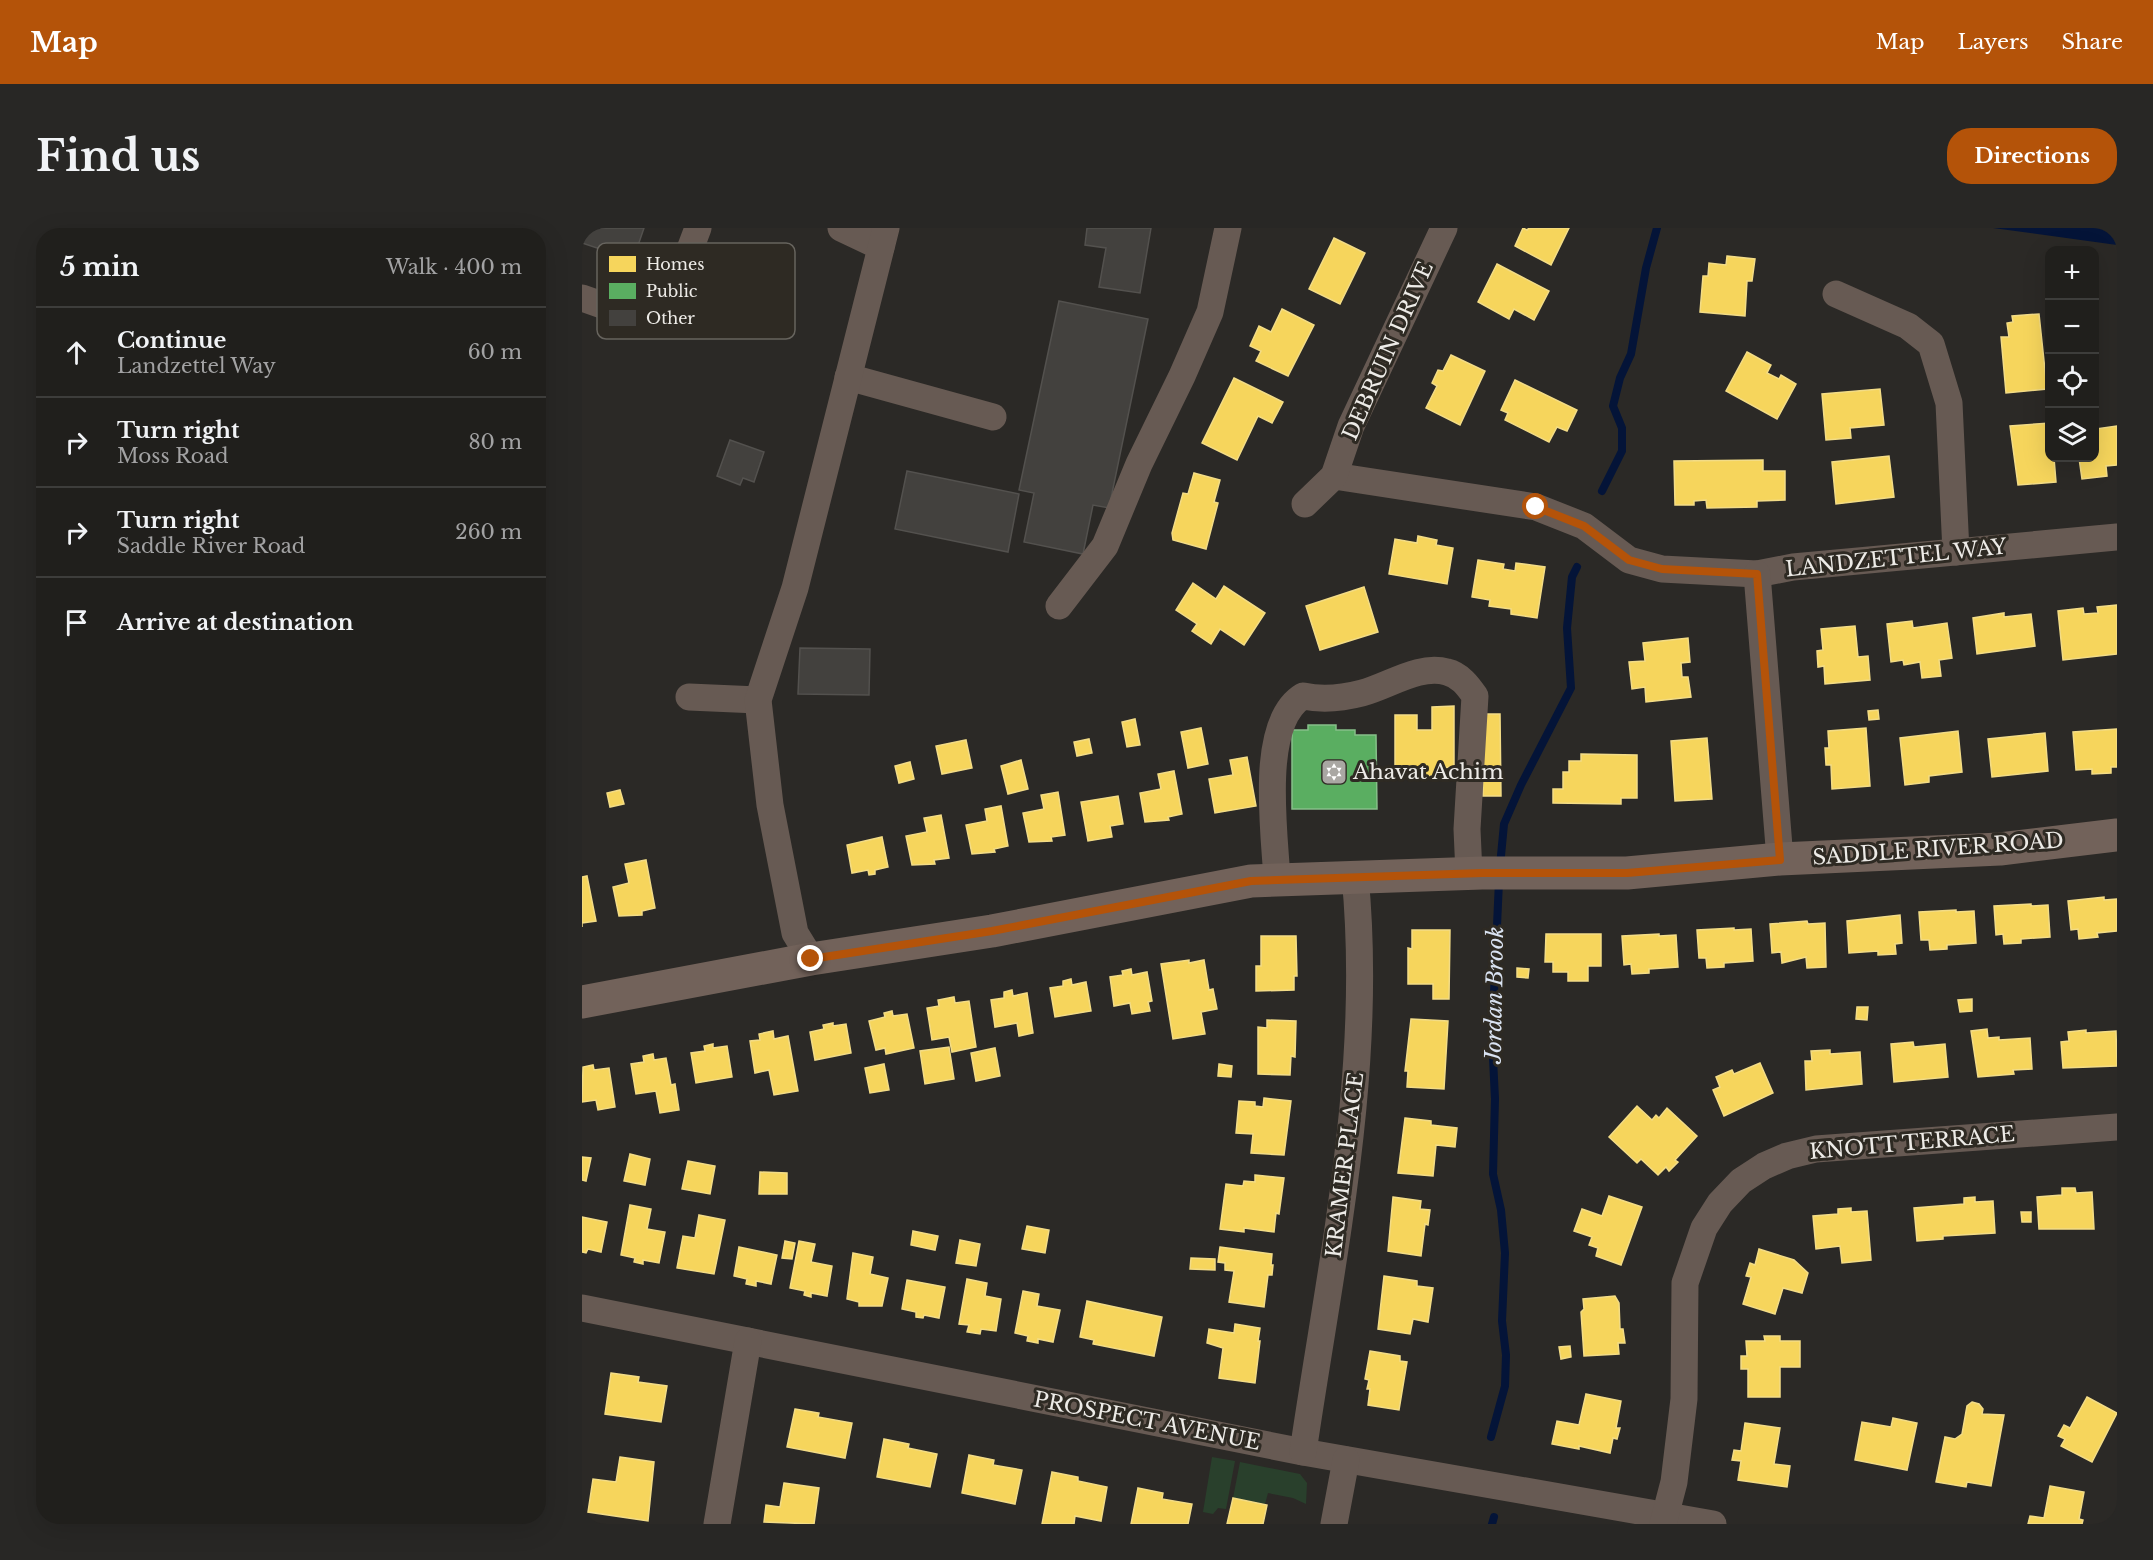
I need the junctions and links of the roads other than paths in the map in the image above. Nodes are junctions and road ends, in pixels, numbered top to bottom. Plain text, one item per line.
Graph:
1 (698, 228) edge
2 (841, 228) edge
3 (1228, 228) edge
4 (1444, 228) edge
5 (884, 238) edge
6 (692, 243) edge
7 (1836, 294) dead end
8 (582, 298) edge
9 (597, 303) edge
10 (848, 378) junction
11 (993, 417) dead end
12 (1334, 476) junction
13 (1305, 504) dead end
14 (2117, 537) edge
15 (1956, 552) junction
16 (1757, 574) junction
17 (1059, 606) dead end
18 (689, 697) dead end
19 (758, 700) junction
20 (2117, 835) edge
21 (1780, 860) junction
22 (1475, 873) junction
23 (1355, 876) junction
24 (1277, 880) junction
25 (811, 959) junction
26 (582, 1002) edge
27 (2117, 1127) edge
28 (582, 1308) edge
29 (748, 1341) junction
30 (1303, 1452) junction
31 (1346, 1460) junction
32 (1664, 1519) edge
33 (717, 1524) edge
34 (1334, 1524) edge
35 (1713, 1524) edge

1 - 6 street
2 - 5 street
3 - 17 street
4 - 12 street, DEBRUIN DRIVE
5 - 10 street
7 - 15 street
8 - 9 street
10 - 11 street
10 - 19 street
12 - 13 street
12 - 16 street, LANDZETTEL WAY
14 - 15 street, LANDZETTEL WAY
15 - 16 street, LANDZETTEL WAY
16 - 21 street
18 - 19 street
19 - 25 street
20 - 21 main road, SADDLE RIVER ROAD
21 - 22 main road, SADDLE RIVER ROAD
22 - 23 main road, SADDLE RIVER ROAD
22 - 24 street
23 - 24 main road, SADDLE RIVER ROAD
23 - 30 street, KRAMER PLACE
24 - 25 main road, SADDLE RIVER ROAD
25 - 26 main road, SADDLE RIVER ROAD
27 - 32 street, KNOTT TERRACE
28 - 29 street, PROSPECT AVENUE
29 - 30 street, PROSPECT AVENUE
29 - 33 street
30 - 31 street, PROSPECT AVENUE
31 - 32 street, PROSPECT AVENUE
31 - 34 street
32 - 35 street, PROSPECT AVENUE

